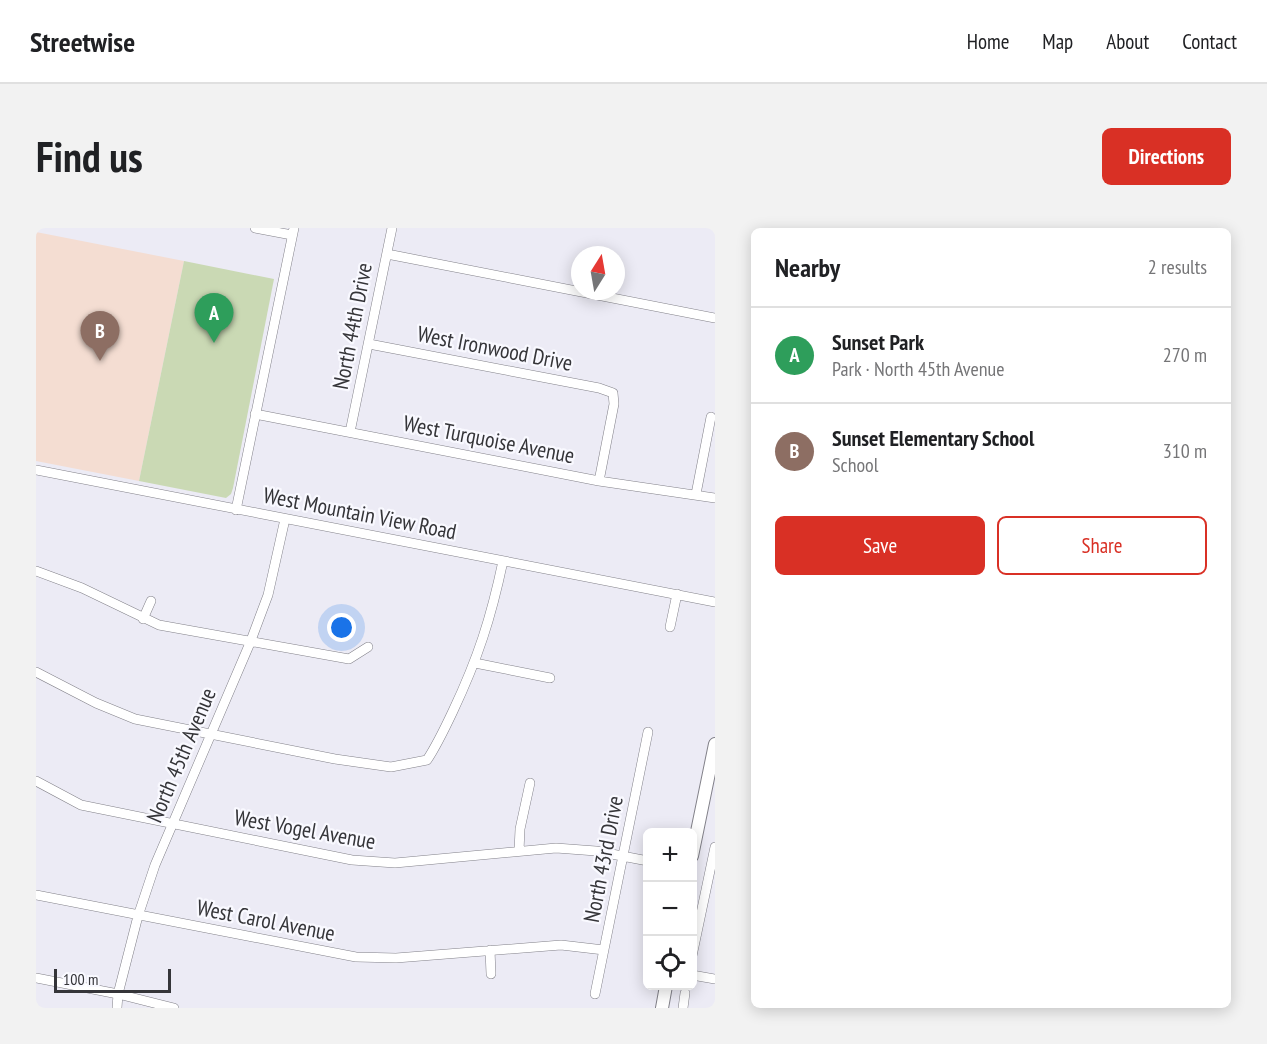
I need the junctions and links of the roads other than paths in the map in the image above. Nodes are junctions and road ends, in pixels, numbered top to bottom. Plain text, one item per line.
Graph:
1 (255, 228) edge
2 (392, 228) edge
3 (293, 232) edge
4 (387, 254) junction
5 (715, 318) edge
6 (369, 344) junction
7 (255, 414) junction
8 (711, 417) dead end
9 (350, 432) junction
10 (36, 470) edge
11 (599, 481) junction
12 (696, 494) junction
13 (715, 498) edge
14 (236, 510) junction
15 (285, 519) junction
16 (503, 561) junction
17 (36, 571) edge
18 (676, 594) junction
19 (151, 601) dead end
20 (715, 602) edge
21 (143, 619) junction
22 (670, 627) dead end
23 (250, 643) junction
24 (369, 647) dead end
25 (475, 663) junction
26 (36, 672) edge
27 (550, 678) dead end
28 (648, 732) dead end
29 (212, 734) junction
30 (715, 744) edge
31 (36, 781) edge
32 (530, 783) dead end
33 (172, 825) junction
34 (697, 836) edge
35 (715, 847) edge
36 (519, 851) junction
37 (623, 856) junction
38 (643, 860) edge
39 (712, 874) edge
40 (36, 895) edge
41 (138, 916) junction
42 (697, 939) edge
43 (490, 950) junction
44 (604, 950) junction
45 (491, 974) dead end
46 (697, 976) edge
47 (36, 978) edge
48 (715, 979) edge
49 (665, 990) edge
50 (686, 993) dead end
51 (118, 994) junction
52 (595, 994) dead end
53 (117, 1008) edge
54 (174, 1008) edge
55 (662, 1008) edge
56 (682, 1008) edge

1 - 3 street
2 - 4 street, North 44th Drive
3 - 7 street
4 - 5 street
4 - 6 street, North 44th Drive
6 - 9 street, North 44th Drive
6 - 11 street, West Ironwood Drive
7 - 9 street, West Turquoise Avenue
7 - 14 street
8 - 12 street
9 - 11 street, West Turquoise Avenue
10 - 14 street, West Mountain View Road
11 - 12 street, West Turquoise Avenue
12 - 13 street, West Turquoise Avenue
14 - 15 street, West Mountain View Road
15 - 16 street, West Mountain View Road
15 - 23 street, North 45th Avenue
16 - 18 street, West Mountain View Road
16 - 25 street
17 - 21 street
18 - 20 street, West Mountain View Road
18 - 22 street
19 - 21 street
21 - 23 street
23 - 24 street
23 - 29 street, North 45th Avenue
25 - 27 street
25 - 29 street
26 - 29 street
28 - 37 street, North 43rd Drive
29 - 33 street, North 45th Avenue
30 - 34 main road
31 - 33 street, West Vogel Avenue
32 - 36 street
33 - 36 street, West Vogel Avenue
33 - 41 street, North 45th Avenue
35 - 39 street
36 - 37 street, West Vogel Avenue
37 - 38 street, West Vogel Avenue
37 - 44 street, North 43rd Drive
39 - 42 street
40 - 41 street, West Carol Avenue
41 - 43 street, West Carol Avenue
41 - 51 street, North 45th Avenue
43 - 44 street, West Carol Avenue
43 - 45 street
44 - 52 street, North 43rd Drive
46 - 48 street
47 - 51 street
49 - 55 main road
50 - 56 street
51 - 53 street, North 45th Avenue
51 - 54 street

